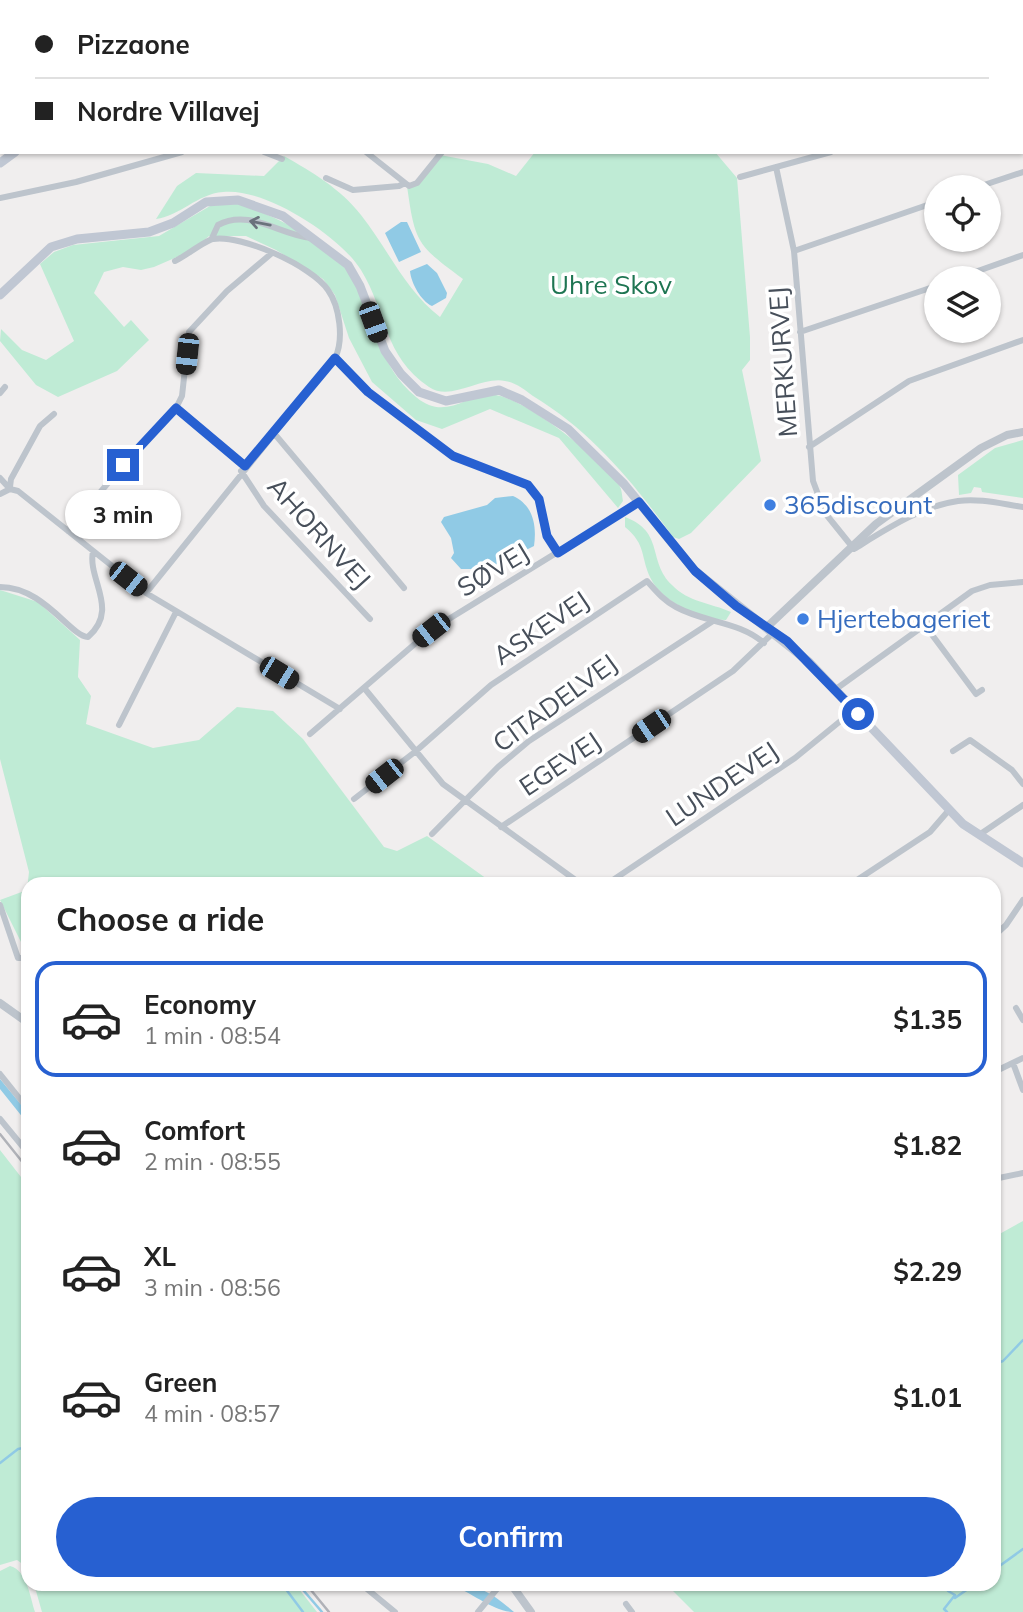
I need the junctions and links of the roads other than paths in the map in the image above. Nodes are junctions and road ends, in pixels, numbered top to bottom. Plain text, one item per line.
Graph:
1 (175, 154) edge
2 (269, 154) edge
3 (369, 154) edge
4 (440, 154) edge
5 (824, 154) edge
6 (282, 159) dead end
7 (776, 167) junction
8 (1023, 172) edge
9 (740, 177) dead end
10 (326, 178) dead end
11 (1001, 179) edge
12 (405, 183) junction
13 (0, 198) edge
14 (924, 206) edge
15 (316, 238) junction
16 (212, 239) junction
17 (794, 251) junction
18 (272, 253) junction
19 (1023, 255) edge
20 (175, 261) dead end
21 (992, 266) edge
22 (924, 290) edge
23 (0, 295) edge
24 (800, 332) junction
25 (1023, 340) edge
26 (335, 358) junction
27 (176, 408) junction
28 (54, 414) dead end
29 (273, 432) junction
30 (1023, 432) edge
31 (809, 447) junction
32 (243, 468) junction
33 (0, 478) edge
34 (10, 489) junction
35 (0, 494) edge
36 (639, 502) junction
37 (1023, 506) edge
38 (68, 531) junction
39 (851, 545) junction
40 (93, 551) junction
41 (558, 553) junction
42 (1023, 582) edge
43 (0, 587) edge
44 (404, 588) dead end
45 (146, 593) junction
46 (176, 612) junction
47 (370, 619) dead end
48 (713, 621) junction
49 (924, 624) junction
50 (771, 629) junction
51 (764, 643) junction
52 (836, 689) junction
53 (365, 690) junction
54 (982, 690) dead end
55 (340, 709) junction
56 (855, 710) junction
57 (119, 725) dead end
58 (310, 734) dead end
59 (416, 751) junction
60 (953, 751) dead end
61 (1023, 784) edge
62 (355, 799) dead end
63 (466, 801) junction
64 (1023, 805) edge
65 (949, 810) junction
66 (501, 827) junction
67 (432, 834) dead end
68 (979, 835) junction
69 (1023, 863) edge
70 (571, 877) edge
71 (617, 877) edge
72 (862, 877) edge
73 (1023, 900) edge
74 (0, 905) edge
75 (1001, 930) edge
76 (21, 958) edge
77 (0, 1003) edge
78 (1016, 1008) dead end
79 (21, 1018) edge
80 (1023, 1020) edge
81 (1023, 1058) edge
82 (1013, 1063) junction
83 (1001, 1067) edge
84 (0, 1074) edge
85 (1023, 1090) edge
86 (21, 1100) edge
87 (0, 1119) edge
88 (21, 1144) edge
89 (1023, 1173) edge
90 (1001, 1178) edge
91 (370, 1591) edge
92 (493, 1591) edge
93 (516, 1591) edge
94 (626, 1604) dead end
95 (396, 1612) edge
96 (478, 1612) edge
97 (531, 1612) edge
98 (632, 1612) edge

1 - 13 street
2 - 6 street
3 - 12 street
4 - 12 street
5 - 7 street
7 - 9 street
7 - 17 street, MERKURVEJ
8 - 11 street
10 - 12 street
14 - 17 street
15 -> 16 street
15 - 23 main road
15 - 36 main road
16 - 18 street
16 - 20 street
17 - 24 street, MERKURVEJ
18 - 26 street
18 - 27 street
19 - 21 street
22 - 24 street
24 - 31 street, MERKURVEJ
25 - 31 street
26 - 29 street
26 - 41 street
27 - 32 street, AHORNVEJ
27 - 38 street
28 - 34 street
29 - 32 street
29 - 44 street
30 - 39 street
31 - 39 street, MERKURVEJ
32 - 45 street
32 - 47 street, AHORNVEJ
33 - 34 street
34 - 35 street
34 - 38 street
36 - 41 street, SØVEJ
36 - 50 main road
37 - 39 street
38 - 40 street
39 - 50 street
40 - 43 street
40 - 45 street
41 - 53 street, SØVEJ
42 - 49 street
45 - 46 street
46 - 55 street
46 - 57 street
48 - 51 street, ASKEVEJ
48 - 59 street, ASKEVEJ
48 - 63 street, CITADELVEJ
49 - 52 street
49 - 54 street
50 - 51 street, EGEVEJ
50 - 52 main road
51 - 66 street, EGEVEJ
52 - 56 main road
53 - 55 street, SØVEJ
53 - 59 street
55 - 58 street, SØVEJ
56 - 65 main road
56 - 71 street, LUNDEVEJ
59 - 62 street, ASKEVEJ
59 - 63 street
60 - 61 street
63 - 66 street
63 - 67 street, CITADELVEJ
64 - 68 street
65 - 68 main road
65 - 72 street
66 - 70 street
68 - 69 main road
73 - 75 street
74 - 76 street
77 - 79 street
78 - 80 street
81 - 82 street
82 - 83 street
82 - 85 street
84 - 86 street
87 - 88 street
89 - 90 street
91 - 95 street
92 - 96 street
93 - 97 street
94 - 98 street

